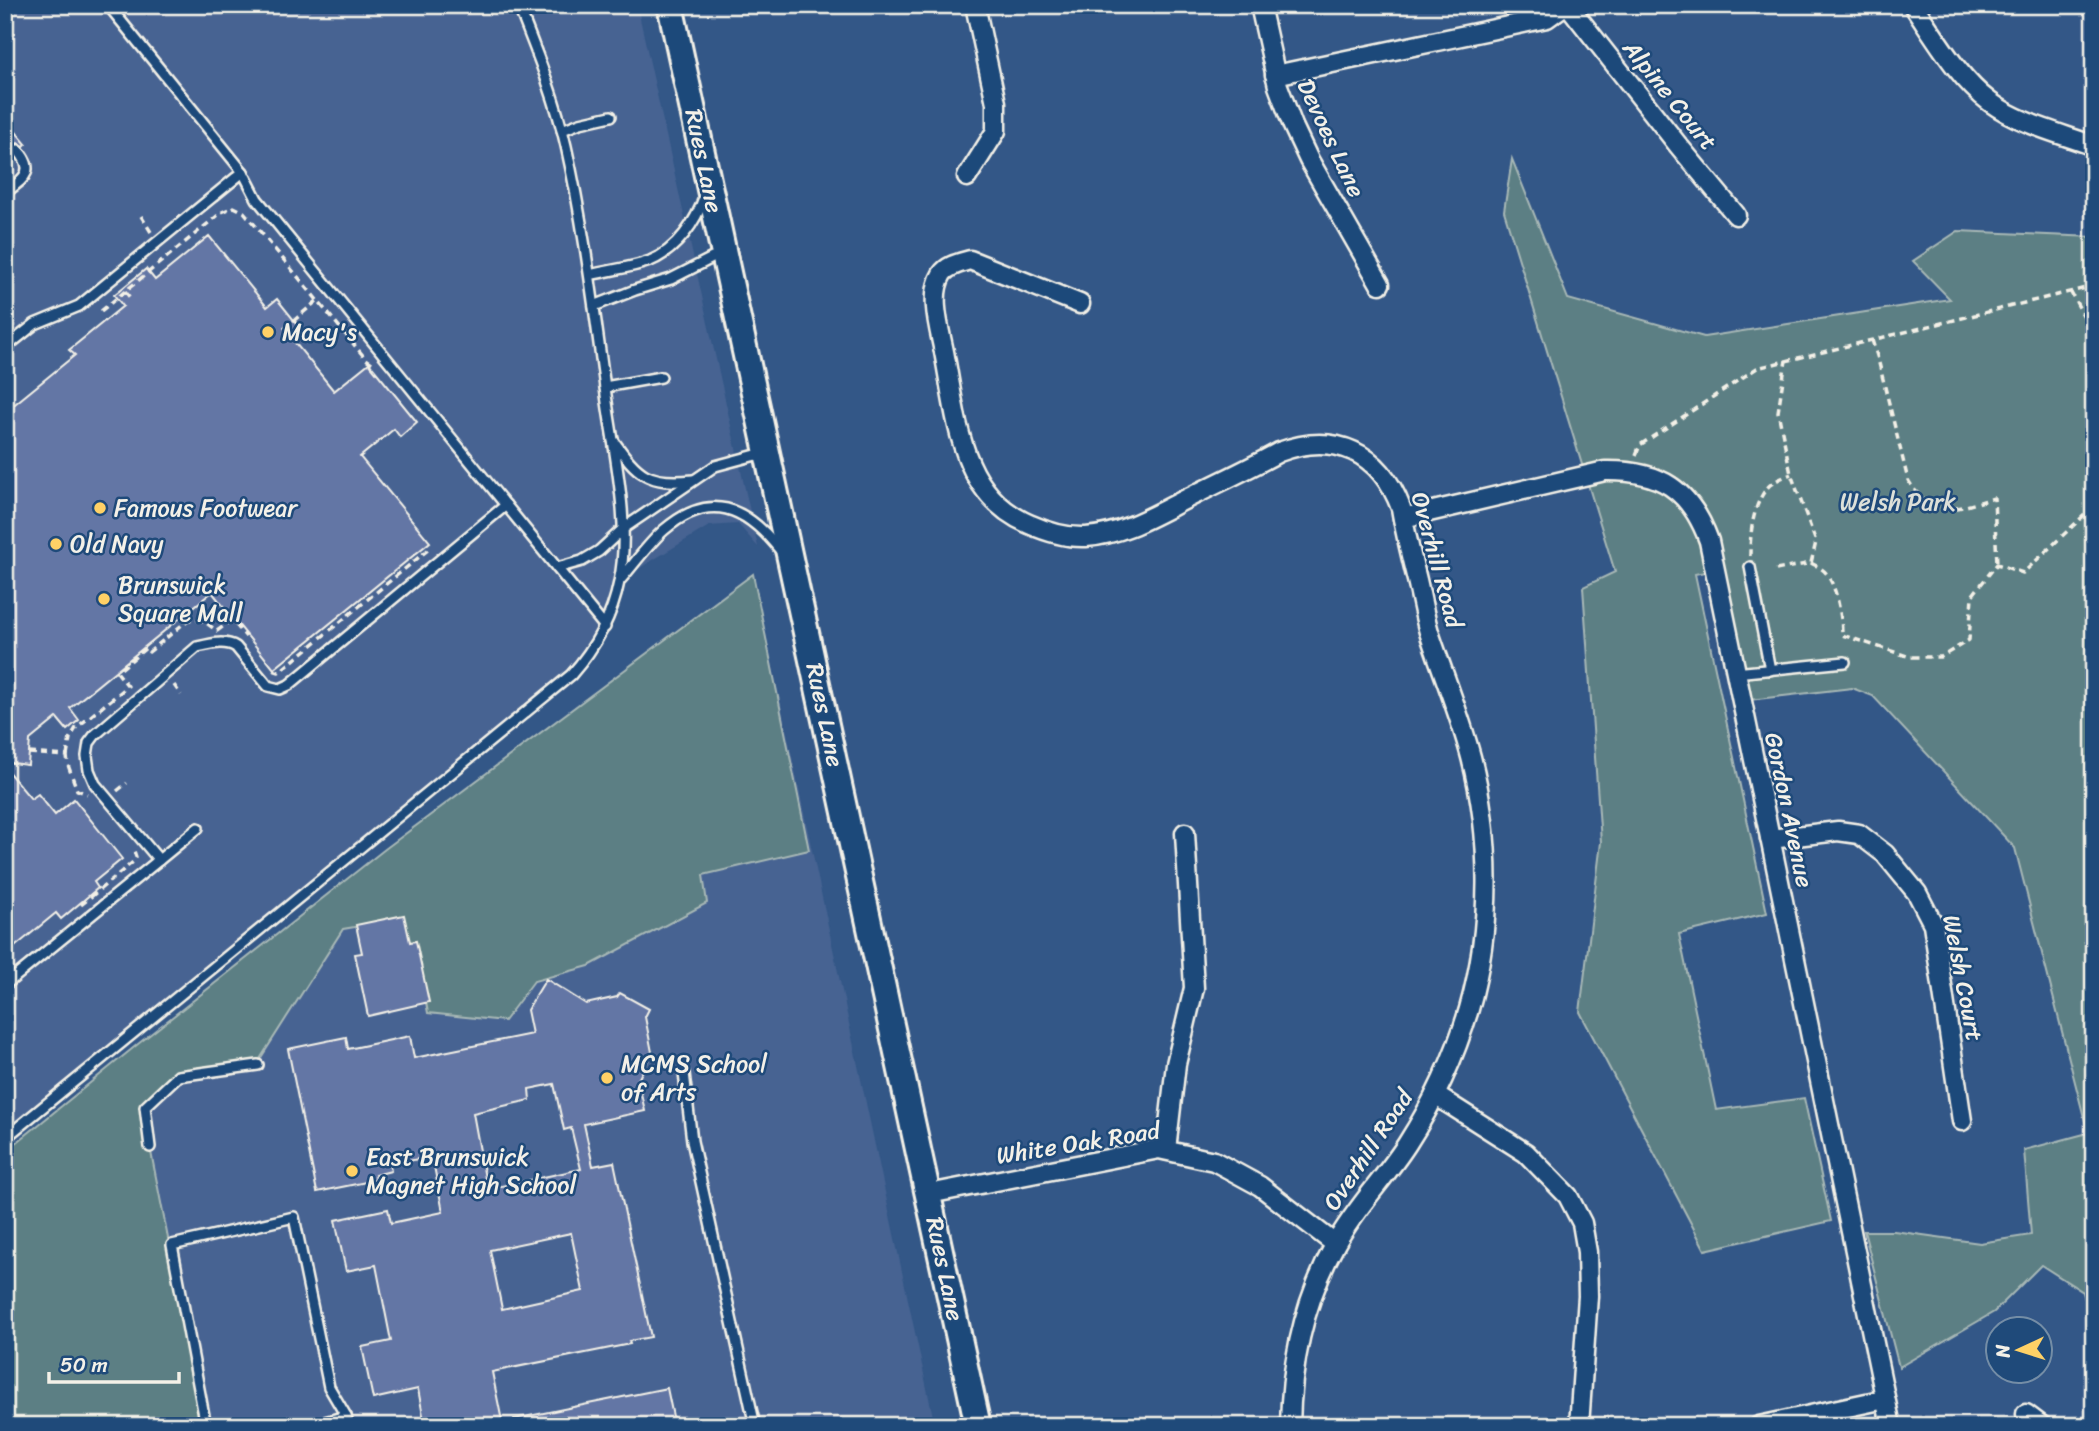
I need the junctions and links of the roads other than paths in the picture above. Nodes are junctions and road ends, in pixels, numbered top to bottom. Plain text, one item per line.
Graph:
1 (108, 5) edge
2 (518, 5) edge
3 (525, 5) edge
4 (975, 5) edge
5 (1260, 5) edge
6 (1567, 5) edge
7 (1913, 5) edge
8 (669, 7) edge
9 (522, 16) junction
10 (1275, 75) junction
11 (611, 116) dead end
12 (5, 127) edge
13 (562, 130) junction
14 (8, 138) dead end
15 (2094, 146) edge
16 (18, 150) dead end
17 (243, 172) junction
18 (967, 177) dead end
19 (709, 184) junction
20 (5, 193) edge
21 (1736, 215) dead end
22 (724, 252) junction
23 (590, 275) junction
24 (1380, 284) dead end
25 (1080, 304) dead end
26 (594, 306) junction
27 (5, 348) edge
28 (661, 377) dead end
29 (605, 387) junction
30 (612, 439) junction
31 (767, 452) junction
32 (695, 480) junction
33 (506, 505) junction
34 (1402, 518) junction
35 (624, 528) junction
36 (792, 566) junction
37 (1750, 567) road end
38 (557, 568) junction
39 (620, 580) junction
40 (605, 627) junction
41 (1845, 662) dead end
42 (1770, 670) junction
43 (1735, 673) junction
44 (198, 828) dead end
45 (1185, 833) dead end
46 (1770, 839) junction
47 (159, 860) junction
48 (5, 985) edge
49 (258, 1065) dead end
50 (684, 1073) dead end
51 (1434, 1095) junction
52 (1962, 1121) dead end
53 (5, 1138) edge
54 (150, 1147) dead end
55 (1166, 1150) junction
56 (929, 1194) junction
57 (1335, 1244) junction
58 (1885, 1399) junction
59 (2026, 1414) dead end
60 (347, 1421) edge
61 (206, 1426) edge
62 (310, 1426) edge
63 (755, 1426) edge
64 (978, 1426) edge
65 (1290, 1426) edge
66 (1579, 1426) edge
67 (1759, 1426) edge
68 (1891, 1426) edge
69 (2042, 1426) edge

1 - 17 lane
2 - 9 lane
3 - 9 lane
4 - 18 street
5 - 10 street, Devoes Lane
6 - 10 street
6 - 21 street, Alpine Court
7 - 15 street
8 - 19 main road, Rues Lane
9 - 13 lane
10 - 24 street, Devoes Lane
11 - 13 lane
12 - 14 lane
13 - 23 lane
16 - 20 lane
17 - 27 lane
17 - 33 lane
19 - 22 main road, Rues Lane
19 - 23 lane
22 - 26 lane
22 - 31 main road, Rues Lane
23 - 26 lane
25 - 34 street, Overhill Road
26 - 29 lane
28 - 29 lane
29 - 30 lane
30 - 32 lane
30 - 35 lane
31 - 32 lane
31 - 36 main road, Rues Lane
32 - 35 lane
33 - 38 lane
33 - 47 lane
34 - 43 street, Gordon Avenue
34 - 51 street, Overhill Road
35 - 38 lane
35 - 39 lane
36 - 39 lane
36 - 56 main road, Rues Lane
37 - 42 lane
38 - 40 lane
39 - 40 lane
40 - 53 lane
41 - 42 lane
42 - 43 lane
43 - 46 street, Gordon Avenue
44 - 47 lane
45 - 55 street
46 - 52 street, Welsh Court
46 - 58 street, Gordon Avenue
47 - 48 lane
49 - 54 lane
50 - 63 lane
51 - 57 street, Overhill Road
51 - 66 street
55 - 56 street, White Oak Road
55 - 57 street, White Oak Road
56 - 64 main road, Rues Lane
57 - 65 street, Overhill Road
58 - 67 street
58 - 68 street, Gordon Avenue
59 - 69 street
60 - 61 lane
60 - 62 lane

